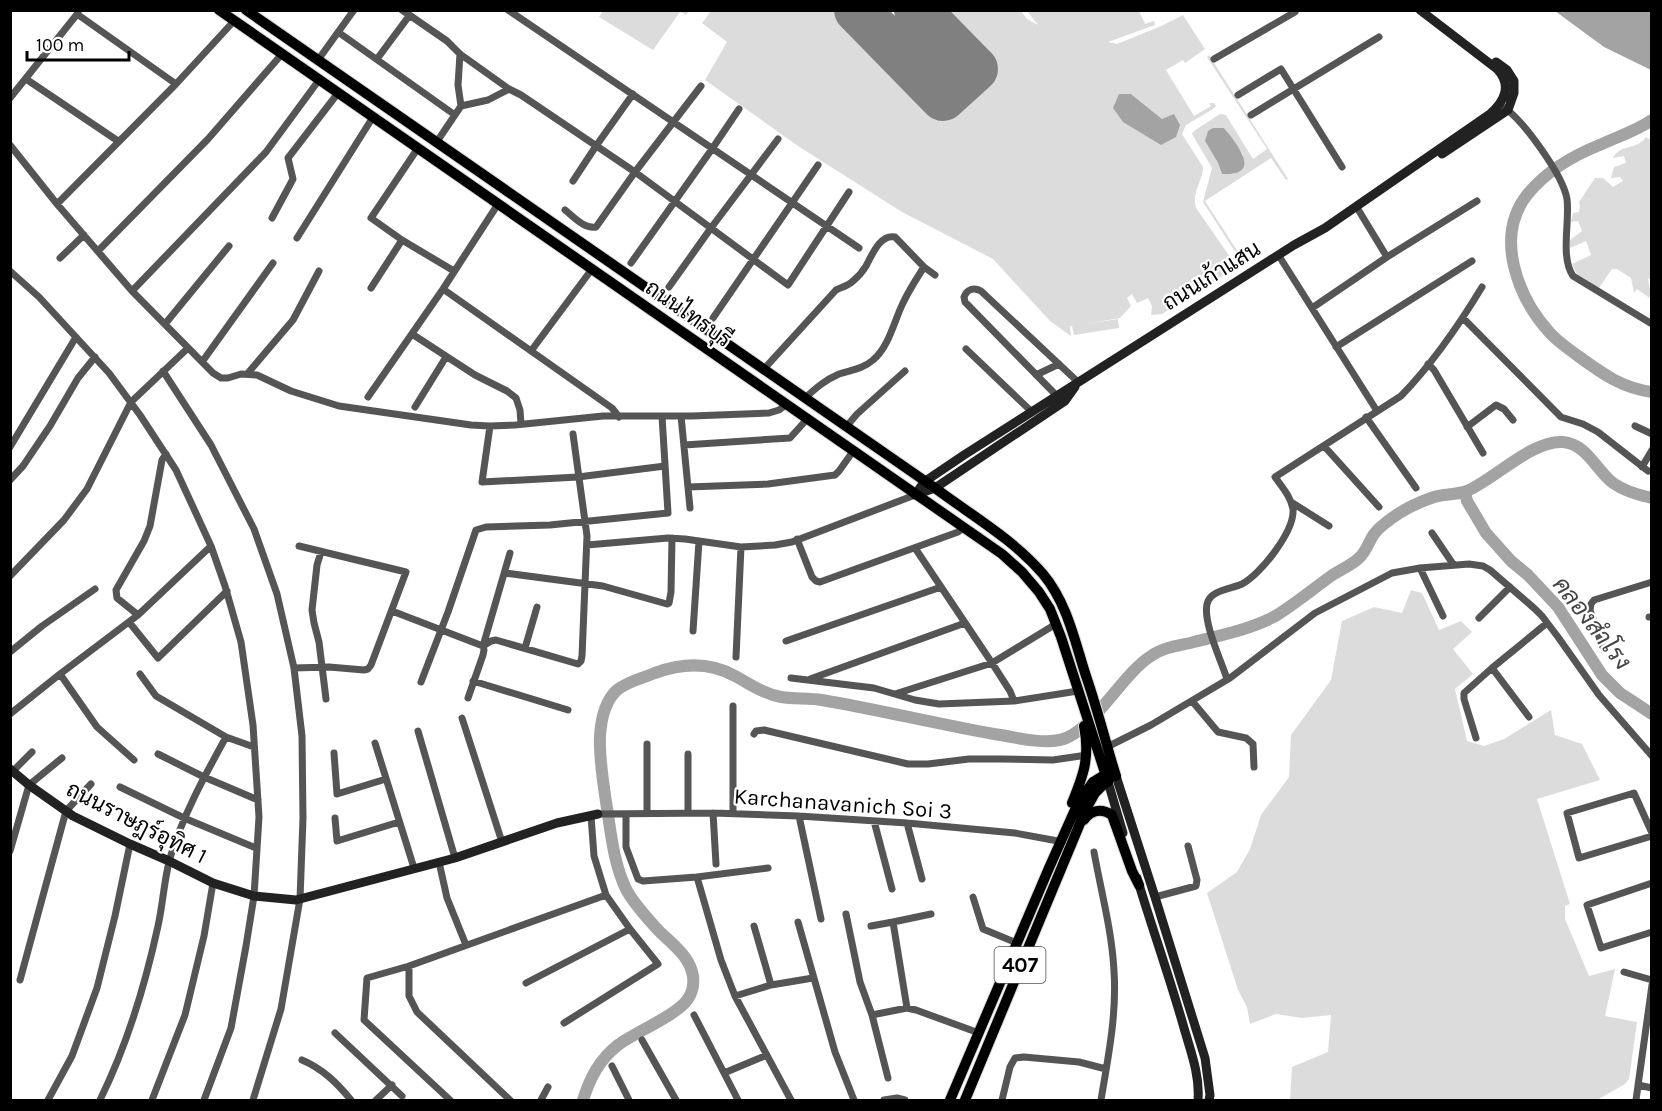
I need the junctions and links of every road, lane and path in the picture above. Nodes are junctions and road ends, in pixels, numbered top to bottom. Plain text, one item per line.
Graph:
1 (219, 10) edge
2 (246, 10) edge
3 (354, 10) edge
4 (402, 10) edge
5 (508, 10) edge
6 (1422, 10) edge
7 (79, 12) edge
8 (1295, 12) edge
9 (409, 16) junction
10 (234, 21) junction
11 (338, 32) junction
12 (1379, 37) dead end
13 (282, 54) junction
14 (460, 54) junction
15 (377, 59) junction
16 (1214, 59) dead end
17 (318, 60) junction
18 (26, 79) junction
19 (319, 80) junction
20 (176, 84) junction
21 (701, 86) dead end
22 (13, 88) edge
23 (509, 89) junction
24 (1295, 89) junction
25 (338, 93) junction
26 (633, 94) junction
27 (1238, 95) dead end
28 (10, 98) edge
29 (461, 106) junction
30 (1504, 108) junction
31 (739, 109) dead end
32 (455, 115) junction
33 (1251, 115) dead end
34 (373, 117) junction
35 (673, 122) junction
36 (778, 139) dead end
37 (118, 141) junction
38 (436, 143) junction
39 (10, 145) edge
40 (596, 146) junction
41 (417, 148) junction
42 (712, 150) junction
43 (428, 156) junction
44 (818, 165) dead end
45 (1342, 167) dead end
46 (635, 172) junction
47 (751, 176) junction
48 (573, 181) dead end
49 (849, 192) dead end
50 (674, 201) junction
51 (1477, 201) dead end
52 (791, 203) junction
53 (1360, 203) junction
54 (57, 204) junction
55 (498, 204) junction
56 (565, 210) dead end
57 (272, 218) dead end
58 (827, 227) junction
59 (711, 228) junction
60 (84, 235) junction
61 (297, 238) dead end
62 (402, 240) junction
63 (230, 246) dead end
64 (859, 248) dead end
65 (98, 251) junction
66 (1279, 255) junction
67 (1387, 257) junction
68 (60, 258) dead end
69 (753, 259) junction
70 (1472, 261) dead end
71 (273, 262) dead end
72 (631, 263) dead end
73 (924, 267) junction
74 (592, 269) junction
75 (10, 271) edge
76 (319, 271) dead end
77 (454, 271) junction
78 (934, 274) dead end
79 (1482, 286) dead end
80 (669, 287) dead end
81 (371, 288) dead end
82 (443, 289) junction
83 (132, 291) junction
84 (1312, 308) junction
85 (713, 318) dead end
86 (1463, 318) junction
87 (165, 324) junction
88 (1652, 324) edge
89 (412, 334) junction
90 (76, 338) junction
91 (1336, 346) junction
92 (188, 348) junction
93 (966, 349) dead end
94 (531, 351) junction
95 (95, 357) junction
96 (446, 357) junction
97 (202, 362) junction
98 (1059, 364) junction
99 (1428, 364) junction
100 (764, 369) junction
101 (163, 371) junction
102 (905, 371) dead end
103 (248, 373) junction
104 (1036, 375) junction
105 (1078, 382) junction
106 (1056, 396) junction
107 (368, 397) dead end
108 (805, 398) junction
109 (131, 402) junction
110 (787, 404) junction
111 (415, 407) dead end
112 (1377, 411) junction
113 (1032, 412) junction
114 (662, 416) junction
115 (681, 416) junction
116 (619, 417) junction
117 (1366, 417) junction
118 (808, 418) junction
119 (1513, 420) dead end
120 (521, 424) junction
121 (490, 426) junction
122 (1635, 426) dead end
123 (846, 427) junction
124 (1467, 427) junction
125 (573, 434) dead end
126 (1652, 434) edge
127 (684, 445) junction
128 (1324, 446) junction
129 (10, 447) edge
130 (854, 450) junction
131 (1652, 450) edge
132 (1483, 453) dead end
133 (166, 454) junction
134 (665, 466) junction
135 (578, 477) junction
136 (10, 480) edge
137 (924, 482) junction
138 (688, 487) junction
139 (935, 488) junction
140 (1416, 488) dead end
141 (915, 495) junction
142 (1291, 502) junction
143 (1379, 507) dead end
144 (690, 508) dead end
145 (586, 522) junction
146 (1329, 526) dead end
147 (964, 527) junction
148 (1432, 533) dead end
149 (672, 538) junction
150 (797, 539) junction
151 (699, 541) junction
152 (587, 545) junction
153 (211, 546) junction
154 (299, 546) dead end
155 (741, 547) junction
156 (915, 548) junction
157 (321, 552) junction
158 (510, 553) dead end
159 (1453, 564) junction
160 (1420, 568) junction
161 (505, 573) junction
162 (10, 576) edge
163 (586, 582) junction
164 (1652, 582) edge
165 (941, 586) junction
166 (1510, 587) junction
167 (95, 589) dead end
168 (227, 591) junction
169 (537, 607) dead end
170 (392, 611) junction
171 (138, 615) junction
172 (1443, 616) dead end
173 (1479, 618) dead end
174 (129, 622) junction
175 (965, 623) junction
176 (1547, 623) junction
177 (1056, 624) junction
178 (441, 630) junction
179 (693, 630) dead end
180 (786, 641) dead end
181 (483, 646) junction
182 (525, 648) junction
183 (1606, 648) dead end
184 (10, 652) edge
185 (736, 657) dead end
186 (992, 663) junction
187 (322, 667) junction
188 (294, 668) junction
189 (1492, 668) junction
190 (60, 674) junction
191 (140, 674) dead end
192 (791, 678) dead end
193 (1227, 679) junction
194 (808, 680) junction
195 (473, 681) junction
196 (421, 682) dead end
197 (1078, 692) junction
198 (895, 694) junction
199 (468, 698) dead end
200 (326, 699) dead end
201 (1014, 700) junction
202 (1192, 701) junction
203 (733, 706) dead end
204 (568, 710) dead end
205 (10, 714) edge
206 (1529, 717) dead end
207 (462, 718) dead end
208 (418, 731) dead end
209 (754, 734) dead end
210 (226, 737) junction
211 (1476, 738) dead end
212 (1090, 739) junction
213 (375, 743) dead end
214 (1106, 743) junction
215 (647, 744) dead end
216 (254, 747) junction
217 (32, 752) dead end
218 (334, 753) dead end
219 (158, 754) dead end
220 (688, 754) dead end
221 (1088, 754) junction
222 (1652, 756) edge
223 (62, 758) dead end
224 (134, 760) dead end
225 (1254, 767) dead end
226 (12, 770) edge
227 (1110, 776) junction
228 (204, 777) junction
229 (386, 779) junction
230 (91, 784) dead end
231 (29, 785) junction
232 (120, 786) dead end
233 (258, 800) junction
234 (66, 811) junction
235 (647, 813) junction
236 (688, 813) junction
237 (713, 813) junction
238 (733, 813) junction
239 (626, 814) junction
240 (594, 815) junction
241 (799, 816) junction
242 (184, 818) junction
243 (335, 818) dead end
244 (874, 821) junction
245 (399, 822) junction
246 (907, 823) junction
247 (13, 831) edge
248 (1078, 831) junction
249 (1652, 835) edge
250 (1058, 841) junction
251 (502, 842) junction
252 (130, 844) junction
253 (1188, 846) dead end
254 (256, 848) junction
255 (10, 851) edge
256 (1094, 852) dead end
257 (455, 858) junction
258 (170, 861) junction
259 (439, 862) junction
260 (716, 864) dead end
261 (414, 868) junction
262 (768, 868) dead end
263 (1048, 868) junction
264 (697, 877) junction
265 (922, 879) dead end
266 (213, 883) junction
267 (1652, 883) edge
268 (1139, 885) junction
269 (892, 889) dead end
270 (254, 896) junction
271 (606, 896) junction
272 (973, 897) dead end
273 (1155, 897) junction
274 (300, 899) junction
275 (846, 914) dead end
276 (931, 914) dead end
277 (821, 919) dead end
278 (798, 922) dead end
279 (893, 922) junction
280 (754, 926) dead end
281 (871, 926) dead end
282 (630, 929) junction
283 (1652, 932) edge
284 (1017, 943) junction
285 (466, 945) junction
286 (409, 966) junction
287 (1624, 972) dead end
288 (813, 978) junction
289 (20, 980) dead end
290 (1652, 980) edge
291 (526, 983) dead end
292 (771, 985) junction
293 (1652, 985) edge
294 (735, 996) junction
295 (907, 1008) junction
296 (694, 1015) dead end
297 (872, 1015) junction
298 (564, 1023) dead end
299 (335, 1033) dead end
300 (979, 1033) junction
301 (642, 1040) dead end
302 (1648, 1040) edge
303 (767, 1054) junction
304 (302, 1060) dead end
305 (612, 1066) dead end
306 (1106, 1069) junction
307 (724, 1073) junction
308 (888, 1078) dead end
309 (392, 1085) junction
310 (1638, 1085) junction
311 (548, 1087) dead end
312 (1652, 1088) edge
313 (402, 1096) dead end
314 (48, 1101) edge
315 (100, 1101) edge
316 (152, 1101) edge
317 (204, 1101) edge
318 (253, 1101) edge
319 (351, 1101) edge
320 (376, 1101) edge
321 (450, 1101) edge
322 (510, 1101) edge
323 (542, 1101) edge
324 (629, 1101) edge
325 (676, 1101) edge
326 (738, 1101) edge
327 (792, 1101) edge
328 (854, 1101) edge
329 (884, 1101) edge
330 (905, 1101) edge
331 (950, 1101) edge
332 (965, 1101) edge
333 (1002, 1101) edge
334 (1101, 1101) edge
335 (1198, 1101) edge
336 (1209, 1101) edge
337 (1636, 1101) edge

1 - 10 main road, ถนนไทรบุรี
2 - 17 main road, ถนนไทรบุรี
3 - 11 street
4 - 9 street
5 - 26 street
6 - 30 main road
7 - 18 street
7 - 20 street
8 - 16 street
9 - 14 street
9 - 15 street
10 - 13 main road, ถนนไทรบุรี
10 - 20 street
11 - 15 street
11 - 17 street
12 - 24 street
13 - 19 main road, ถนนไทรบุรี
13 - 65 street
14 - 23 street
14 - 29 street
15 - 32 street
17 - 38 main road, ถนนไทรบุรี
18 - 22 street
18 - 37 street
19 - 25 main road, ถนนไทรบุรี
19 - 83 street
20 - 37 street
21 - 35 street
22 - 28 street
23 - 29 street
23 - 40 street
24 - 27 street
24 - 33 street
24 - 45 street
25 - 34 main road, ถนนไทรบุรี
25 - 57 street
26 - 35 street
26 - 40 street
29 - 32 street
30 - 53 main road, ถนนเก้าแสน
30 - 88 street
31 - 42 street
32 - 38 street
34 - 41 main road, ถนนไทรบุรี
34 - 61 street
35 - 42 street
35 - 46 street
36 - 47 street
37 - 54 street
38 - 43 main road
38 - 100 main road, ถนนไทรบุรี
39 - 54 street
40 - 46 street
40 - 48 street
41 - 43 main road, ถนนไทรบุรี
41 - 62 street
42 - 47 street
42 - 50 street
43 - 55 main road, ถนนไทรบุรี
44 - 52 street
46 - 50 street
46 - 56 street
47 - 52 street
47 - 59 street
49 - 58 street
50 - 59 street
50 - 72 street
51 - 67 street
52 - 58 street
52 - 69 street
53 - 66 main road, ถนนเก้าแสน
53 - 67 street
54 - 60 street
55 - 74 main road, ถนนไทรบุรี
55 - 77 street
58 - 64 street
58 - 69 street
59 - 69 street
59 - 80 street
60 - 65 street
60 - 68 street
62 - 77 street
62 - 81 street
63 - 87 street
65 - 83 street
66 - 84 street
66 - 105 main road, ถนนเก้าแสน
67 - 84 street
69 - 85 street
70 - 91 street
71 - 97 street
73 - 78 street
73 - 100 street
73 - 108 street
74 - 94 street
74 - 110 main road, ถนนไทรบุรี
75 - 90 street
76 - 103 street
77 - 82 street
79 - 86 street
82 - 89 street
82 - 94 street
83 - 87 street
84 - 91 street
86 - 99 street
86 - 131 street
87 - 92 street
89 - 96 street
89 - 107 street
90 - 95 street
90 - 129 street
91 - 112 street
92 - 97 street
92 - 101 street
93 - 113 street
94 - 116 street
95 - 109 street
95 - 136 street
96 - 111 street
96 - 120 street
97 - 103 street
98 - 104 street
98 - 104 street
98 - 105 street
99 - 112 street
99 - 124 street
100 - 108 main road, ถนนไทรบุรี
101 - 109 street
101 - 188 street
102 - 123 street
103 - 121 street
104 - 106 street
105 - 106 main road, ถนนเก้าแสน
105 - 139 main road, ถนนเก้าแสน
106 - 113 main road, ถนนเก้าแสน
108 - 123 main road, ถนนไทรบุรี
109 - 133 street
109 - 162 street
110 - 115 street
110 - 118 main road, ถนนไทรบุรี
112 - 117 street
113 - 137 main road, ถนนเก้าแสน
114 - 115 street
114 - 116 street
114 - 134 street
115 - 127 street
116 - 120 street
117 - 128 street
117 - 140 street
118 - 127 street
118 - 130 main road, ถนนไทรบุรี
119 - 124 street
120 - 121 street
121 - 135 street
122 - 126 street
123 - 137 main road, ถนนไทรบุรี
124 - 132 street
125 - 135 street
127 - 138 street
128 - 142 street
128 - 143 street
130 - 138 street
130 - 141 main road, ถนนไทรบุรี
133 - 153 street
133 - 171 street
134 - 135 street
134 - 145 street
135 - 145 street
137 - 139 main road, ถนนไทรบุรี
137 - 141 main road
138 - 144 street
139 - 141 main road, ถนนเก้าแสน
139 - 214 main road, ถนนไทรบุรี
141 - 147 main road, ถนนไทรบุรี
141 - 150 street
142 - 146 street
142 - 193 street
145 - 152 street
145 - 178 street
147 - 156 street
147 - 177 main road, ถนนไทรบุรี
148 - 159 street
149 - 151 street
149 - 152 street
149 - 163 street
150 - 155 street
150 - 156 street
151 - 155 street
151 - 179 street
152 - 163 street
153 - 168 street
153 - 171 street
154 - 157 street
155 - 185 street
156 - 165 street
157 - 170 street
157 - 187 street
158 - 161 street
159 - 160 street
159 - 166 street
160 - 172 street
160 - 193 street
161 - 163 street
161 - 181 street
163 - 182 street
164 - 183 street
165 - 175 street
165 - 180 street
166 - 173 street
166 - 176 street
167 - 184 street
168 - 174 street
168 - 216 street
169 - 182 street
170 - 178 street
170 - 187 street
171 - 174 street
174 - 190 street
175 - 186 street
175 - 194 street
176 - 189 street
176 - 222 street
177 - 186 street
177 - 197 main road, ถนนไทรบุรี
178 - 181 street
178 - 196 street
181 - 182 street
181 - 195 street
186 - 198 street
186 - 201 street
187 - 188 street
187 - 200 street
188 - 274 street
189 - 206 street
189 - 211 street
190 - 205 street
190 - 224 street
191 - 210 street
192 - 194 street
193 - 202 street
194 - 198 street
195 - 199 street
195 - 204 street
197 - 201 street
197 - 212 main road, ถนนไทรบุรี
198 - 201 street
202 - 214 street
202 - 225 street
203 - 238 street
207 - 251 street
208 - 257 street
209 - 221 street
210 - 216 street
210 - 228 street
212 - 221 main road
212 - 227 main road
213 - 229 street
214 - 227 main road, ถนนไทรบุรี
215 - 235 street
216 - 233 street
217 - 226 street
218 - 229 street
219 - 228 street
220 - 236 street
221 - 250 main road
223 - 231 street
226 - 231 main road, ถนนราษฎร์อุทิศ 1
227 - 248 main road, 407
227 - 263 main road, 407
227 - 268 main road
227 - 273 main road
228 - 233 street
228 - 242 street
229 - 245 street
230 - 234 street
231 - 234 main road, ถนนราษฎร์อุทิศ 1
231 - 247 street
232 - 242 street
233 - 254 street
234 - 252 main road, ถนนราษฎร์อุทิศ 1
234 - 289 street
235 - 236 street, Karchanavanich Soi 3
235 - 239 street, Karchanavanich Soi 3
236 - 237 street, Karchanavanich Soi 3
237 - 238 street, Karchanavanich Soi 3
237 - 260 street
238 - 241 street, Karchanavanich Soi 3
239 - 240 street, Karchanavanich Soi 3
239 - 264 street
240 - 251 main road, ถนนราษฎร์อุทิศ 1
240 - 271 street
241 - 244 street, Karchanavanich Soi 3
241 - 277 street
242 - 254 street
242 - 258 street
243 - 245 street
244 - 246 street, Karchanavanich Soi 3
244 - 269 street
245 - 261 street
246 - 250 street, Karchanavanich Soi 3
246 - 265 street
247 - 255 street
248 - 268 main road
248 - 332 main road, 407
249 - 249 street
250 - 263 main road
251 - 257 main road, ถนนราษฎร์อุทิศ 1
252 - 258 main road, ถนนราษฎร์อุทิศ 1
252 - 314 street
253 - 273 street
254 - 270 street
256 - 306 street
257 - 259 main road, ถนนราษฎร์อุทิศ 1
258 - 266 main road, ถนนราษฎร์อุทิศ 1
258 - 315 street
259 - 261 main road, ถนนราษฎร์อุทิศ 1
259 - 285 street
261 - 274 main road, ถนนราษฎร์อุทิศ 1
262 - 264 street
263 - 284 main road, 407
264 - 294 street
266 - 270 main road, ถนนราษฎร์อุทิศ 1
266 - 316 street
267 - 283 street
268 - 335 main road
270 - 274 main road, ถนนราษฎร์อุทิศ 1
270 - 317 street
271 - 282 street
271 - 285 street
272 - 284 street
273 - 336 main road
274 - 318 street
275 - 297 street
276 - 279 street
278 - 288 street
279 - 281 street
279 - 295 street
280 - 292 street
282 - 291 street
282 - 298 street
284 - 300 main road, 407
285 - 286 street
286 - 321 street
286 - 322 street
287 - 290 street
288 - 292 street
288 - 328 street
292 - 294 street
293 - 302 street
294 - 303 street
295 - 297 street
295 - 300 street
296 - 307 street
297 - 308 street
299 - 309 street
300 - 331 main road, 407
301 - 325 street
302 - 310 street
303 - 307 street
303 - 327 street
304 - 319 street
305 - 324 street
306 - 333 street
306 - 334 street
307 - 326 street
309 - 313 street
309 - 320 street
310 - 312 street
310 - 337 street
311 - 323 street
329 - 330 street

